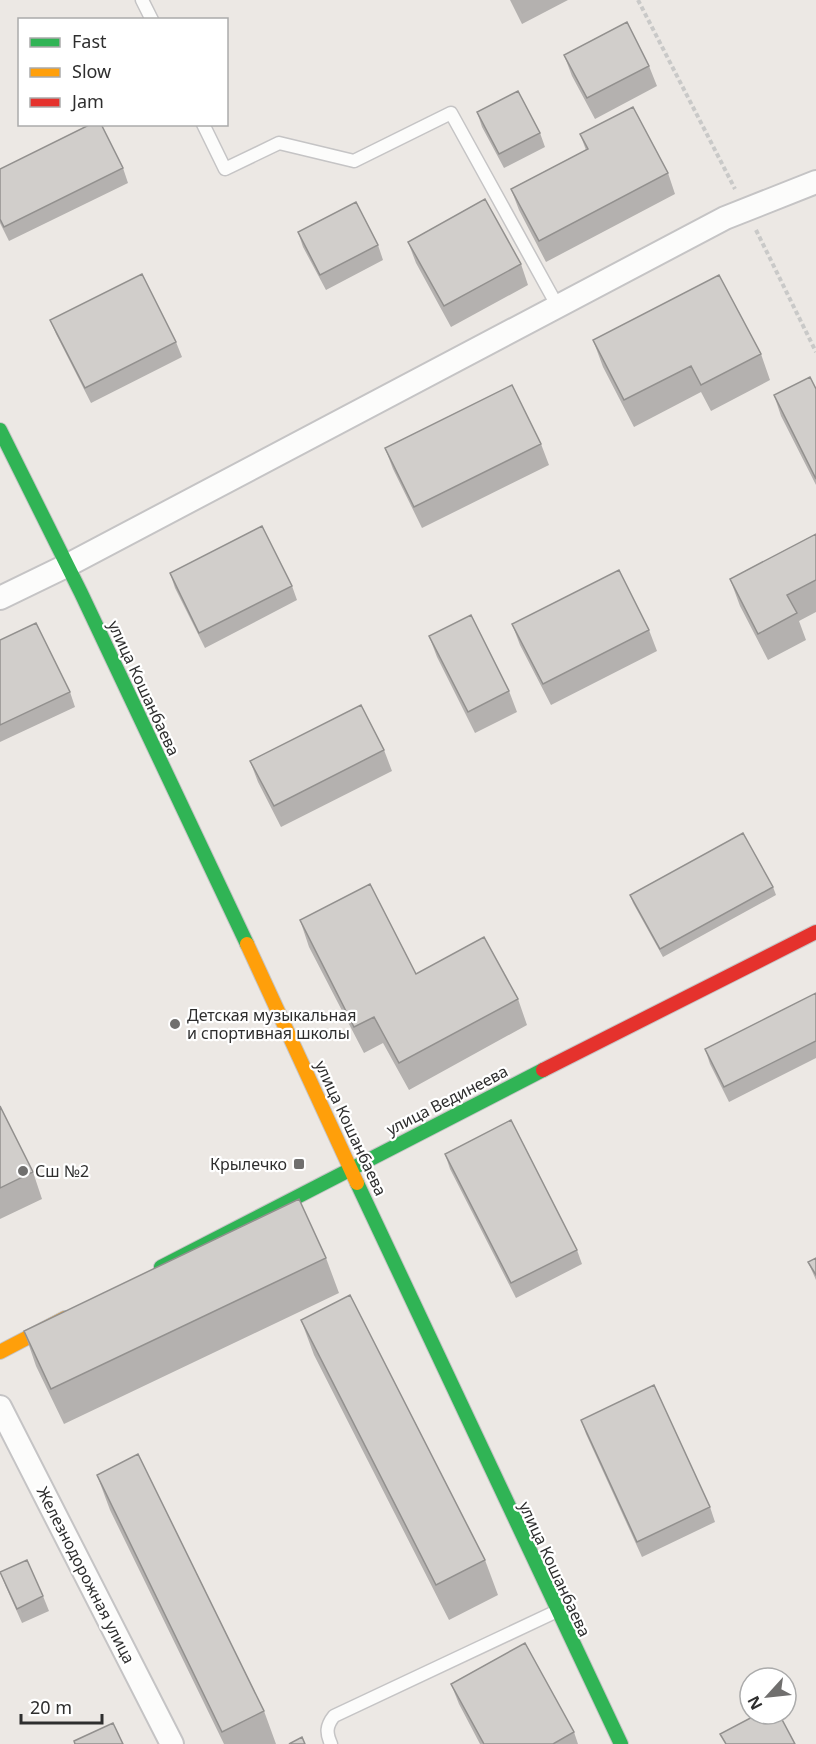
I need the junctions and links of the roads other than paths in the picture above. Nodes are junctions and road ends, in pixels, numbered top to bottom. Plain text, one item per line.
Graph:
1 (142, 0) edge
2 (151, 18) edge
3 (204, 126) edge
4 (816, 183) edge
5 (558, 307) junction
6 (0, 430) edge
7 (68, 566) junction
8 (0, 598) edge
9 (816, 932) edge
10 (351, 1167) junction
11 (145, 1276) edge
12 (83, 1309) edge
13 (0, 1352) edge
14 (0, 1407) edge
15 (556, 1611) junction
16 (172, 1744) edge
17 (331, 1744) edge
18 (621, 1744) edge

1 - 2 lane
3 - 5 lane
4 - 5 street
5 - 7 street
6 - 7 street, улица Кошанбаева
7 - 8 street
7 - 10 street, улица Кошанбаева
9 - 10 street, улица Вединеева
10 - 11 street, улица Вединеева
10 - 15 street, улица Кошанбаева
12 - 13 street
14 - 16 street, Железнодорожная улица
15 - 17 lane
15 - 18 street, улица Кошанбаева

